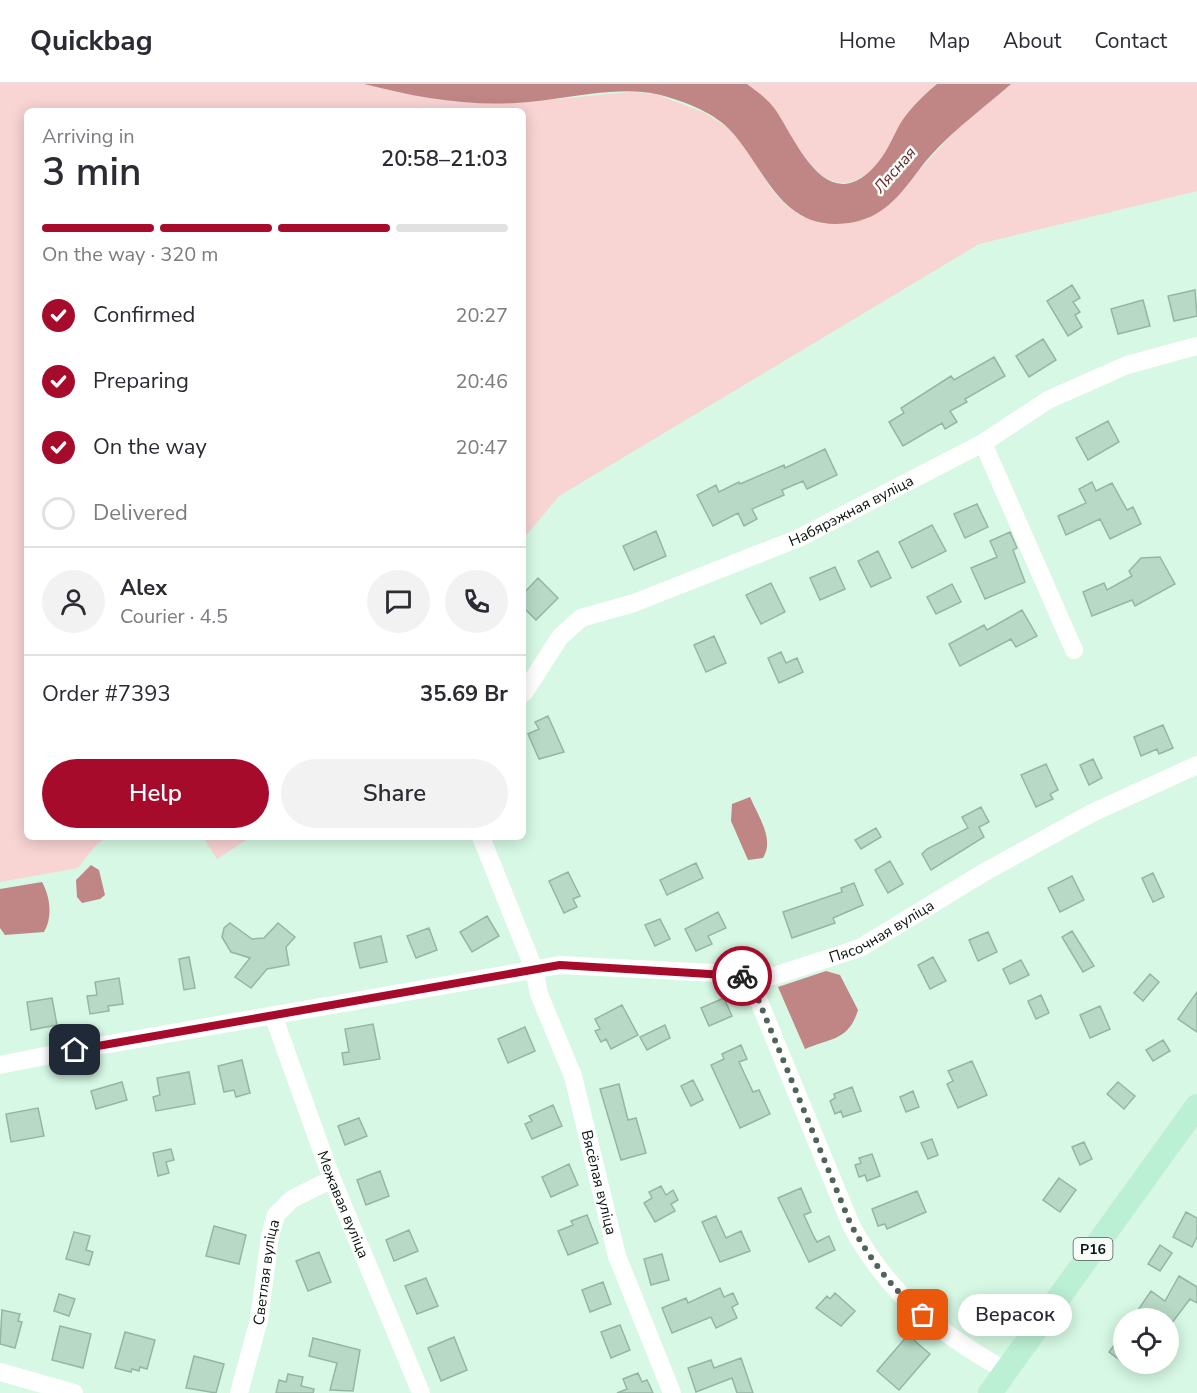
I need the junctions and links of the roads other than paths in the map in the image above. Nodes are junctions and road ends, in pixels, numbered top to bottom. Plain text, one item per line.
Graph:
1 (1197, 346) edge
2 (983, 443) junction
3 (1074, 650) dead end
4 (526, 690) edge
5 (1197, 765) edge
6 (482, 840) edge
7 (534, 969) junction
8 (749, 977) junction
9 (273, 1015) junction
10 (0, 1065) edge
11 (1197, 1106) edge
12 (332, 1179) junction
13 (1006, 1371) junction
14 (0, 1372) edge
15 (74, 1393) edge
16 (239, 1393) edge
17 (421, 1393) edge
18 (672, 1393) edge
19 (990, 1393) edge

1 - 2 street, Набярэжная вуліца
2 - 3 street
2 - 4 street, Набярэжная вуліца
5 - 8 street, Пясочная вуліца
6 - 7 street
7 - 8 street, Пясочная вуліца
7 - 9 street, Пясочная вуліца
7 - 18 street, Вясёлая вуліца
8 - 13 street
9 - 10 street, Пясочная вуліца
9 - 12 street, Межавая вуліца
11 - 13 main road, Р16
12 - 16 street, Светлая вуліца
12 - 17 street, Межавая вуліца
13 - 19 main road, Р16
14 - 15 street

